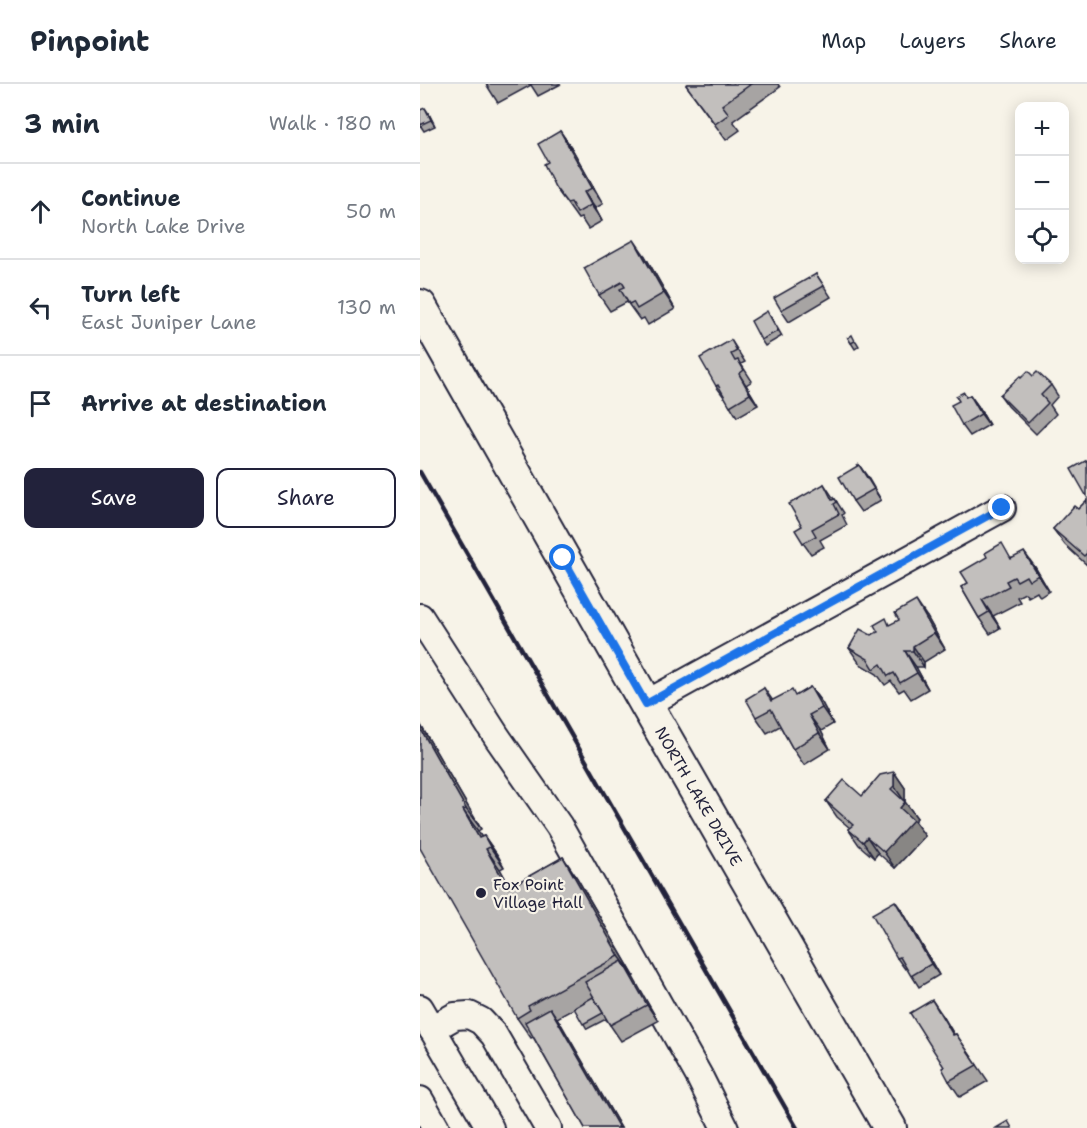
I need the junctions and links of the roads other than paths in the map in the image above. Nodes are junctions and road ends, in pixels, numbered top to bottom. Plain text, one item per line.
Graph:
1 (420, 306) edge
2 (1002, 508) dead end
3 (420, 617) edge
4 (646, 704) junction
5 (428, 1031) edge
6 (420, 1100) edge
7 (436, 1128) edge
8 (490, 1128) edge
9 (548, 1128) edge
10 (725, 1128) edge
11 (890, 1128) edge

1 - 4 main road, NORTH LAKE DRIVE
2 - 4 street
3 - 10 street
4 - 11 main road, NORTH LAKE DRIVE
5 - 8 street
5 - 9 street
6 - 7 street

